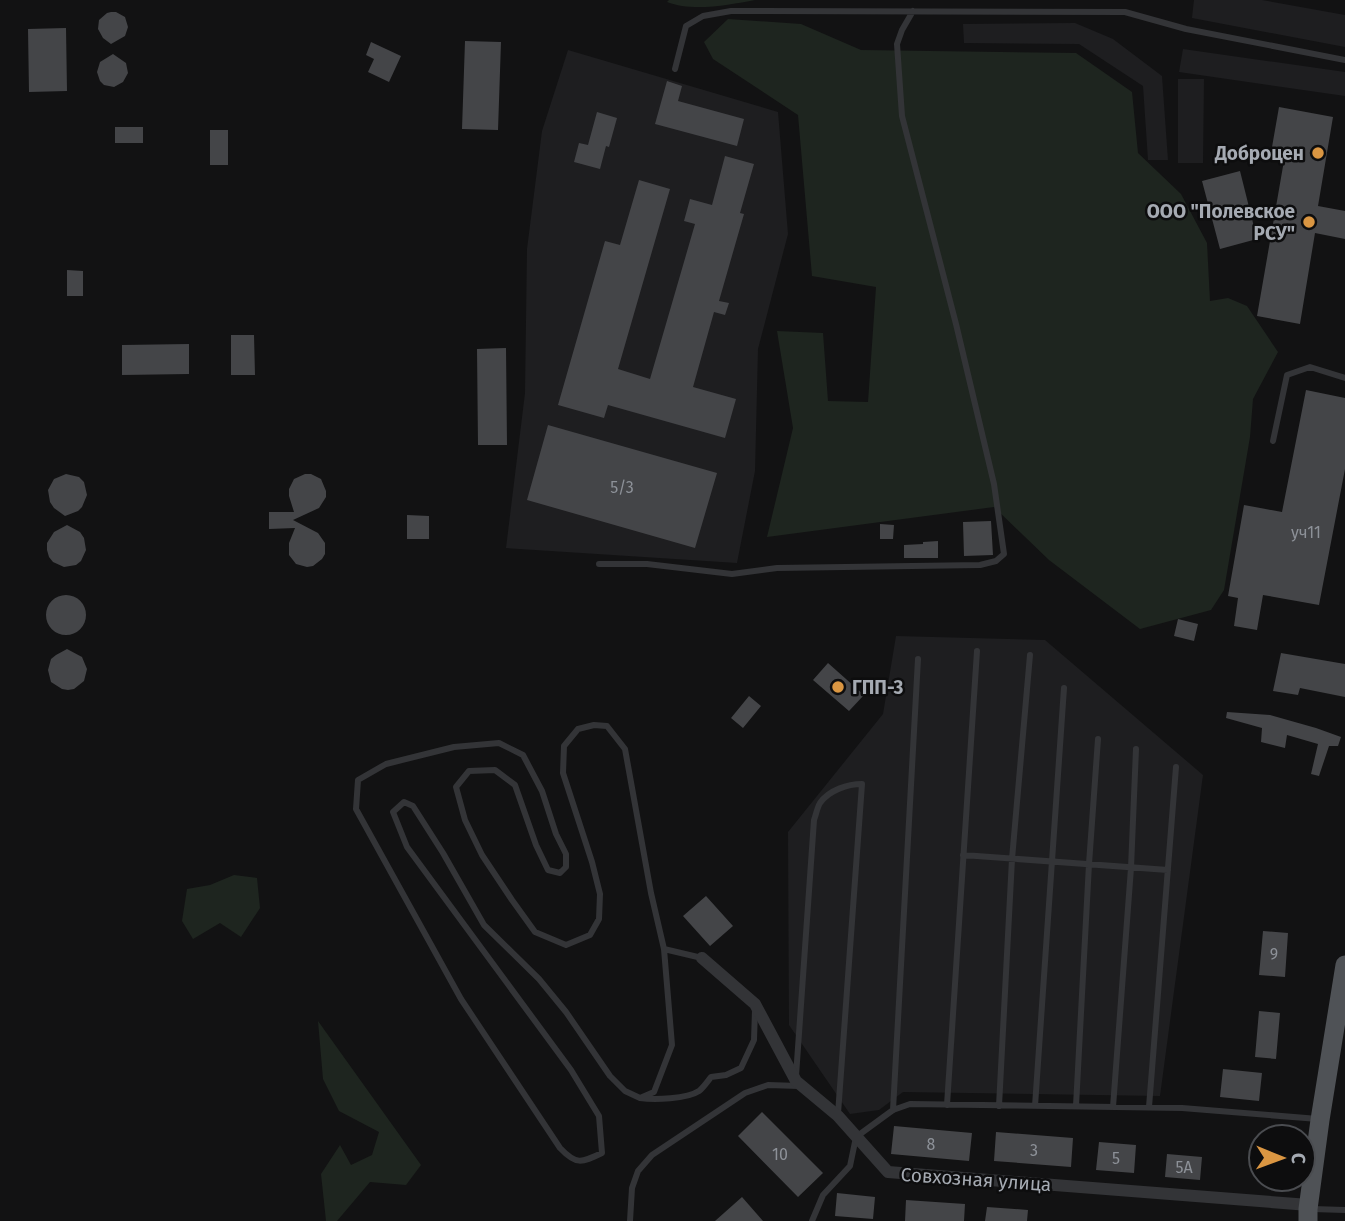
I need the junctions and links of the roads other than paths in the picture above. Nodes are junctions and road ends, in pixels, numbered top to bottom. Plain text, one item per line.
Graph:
1 (913, 11) junction
2 (1345, 60) edge
3 (675, 69) dead end
4 (1345, 378) edge
5 (1273, 440) dead end
6 (599, 564) dead end
7 (977, 651) dead end
8 (1030, 655) dead end
9 (918, 659) dead end
10 (1064, 688) dead end
11 (1098, 739) dead end
12 (1136, 749) dead end
13 (1176, 767) dead end
14 (963, 855) junction
15 (1012, 859) junction
16 (1053, 863) junction
17 (1089, 864) junction
18 (1131, 868) junction
19 (1168, 870) junction
20 (664, 949) junction
21 (702, 958) joint
22 (1345, 965) edge
23 (755, 1004) junction
24 (796, 1081) junction
25 (806, 1090) junction
26 (640, 1098) junction
27 (947, 1105) junction
28 (999, 1106) junction
29 (1035, 1106) junction
30 (1076, 1106) junction
31 (1113, 1107) junction
32 (1149, 1107) junction
33 (893, 1110) junction
34 (838, 1116) junction
35 (1320, 1119) junction
36 (856, 1137) junction
37 (1345, 1210) edge
38 (1308, 1212) edge
39 (630, 1221) edge
40 (812, 1221) edge

1 - 2 lane
1 - 3 lane
1 - 6 lane
4 - 5 lane
7 - 14 lane
8 - 15 lane
9 - 33 lane
10 - 16 lane
11 - 17 lane
12 - 18 lane
13 - 19 lane
14 - 15 lane
14 - 27 lane
15 - 16 lane
15 - 28 lane
16 - 17 lane
16 - 29 lane
17 - 18 lane
17 - 30 lane
18 - 19 lane
18 - 31 lane
19 - 32 lane
20 - 21 lane
20 - 26 lane
20 - 26 lane
21 - 23 street, Совхозная улица
22 - 35 main road
23 - 24 street, Совхозная улица
23 - 26 lane
24 - 25 street, Совхозная улица
24 - 34 lane
25 - 34 street, Совхозная улица
25 - 39 lane
27 - 28 lane
27 - 33 lane
28 - 29 lane
29 - 30 lane
30 - 31 lane
31 - 32 lane
32 - 35 lane
33 - 36 lane
34 - 36 street, Совхозная улица
35 - 38 main road
36 - 38 street, Совхозная улица
36 - 40 lane
37 - 38 lane

